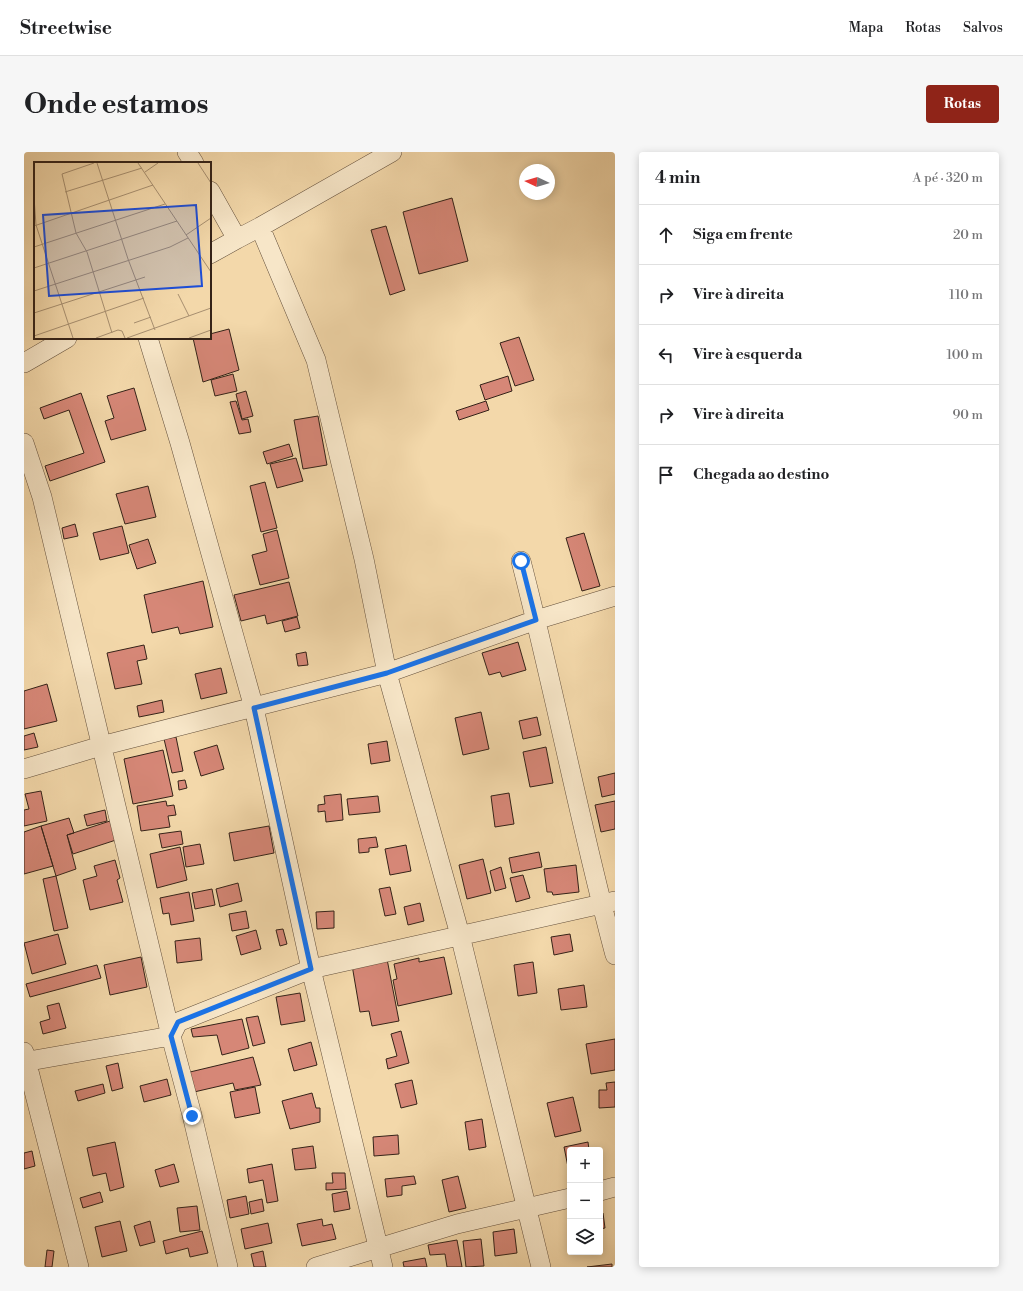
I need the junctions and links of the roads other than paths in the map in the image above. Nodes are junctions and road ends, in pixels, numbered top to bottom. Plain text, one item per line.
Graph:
1 (187, 152) edge
2 (392, 152) edge
3 (193, 162) edge
4 (211, 193) edge
5 (260, 228) junction
6 (237, 239) junction
7 (211, 253) edge
8 (65, 339) edge
9 (148, 339) edge
10 (24, 364) edge
11 (24, 443) edge
12 (521, 561) dead end
13 (615, 596) edge
14 (536, 620) junction
15 (387, 673) junction
16 (254, 708) junction
17 (101, 746) junction
18 (24, 770) edge
19 (608, 903) edge
20 (460, 935) junction
21 (615, 955) edge
22 (311, 969) junction
23 (171, 1036) junction
24 (25, 1058) edge
25 (615, 1187) edge
26 (603, 1190) edge
27 (567, 1199) edge
28 (526, 1208) junction
29 (378, 1248) junction
30 (79, 1267) edge
31 (228, 1267) edge
32 (316, 1267) edge
33 (383, 1267) edge
34 (541, 1267) edge

1 - 3 street
2 - 5 street
4 - 6 street
5 - 6 street
5 - 15 street
6 - 7 street
8 - 10 street
9 - 16 street
11 - 17 street
12 - 14 street
13 - 14 street
14 - 15 street
14 - 19 street
15 - 16 street
15 - 20 street
16 - 17 street
16 - 22 street
17 - 18 street
17 - 23 street
19 - 20 street
19 - 21 street
20 - 22 street
20 - 28 street
22 - 23 street
22 - 29 street
23 - 24 street
23 - 31 street
24 - 30 street
25 - 26 street
27 - 28 street
28 - 29 street
28 - 34 street
29 - 32 street
29 - 33 street

